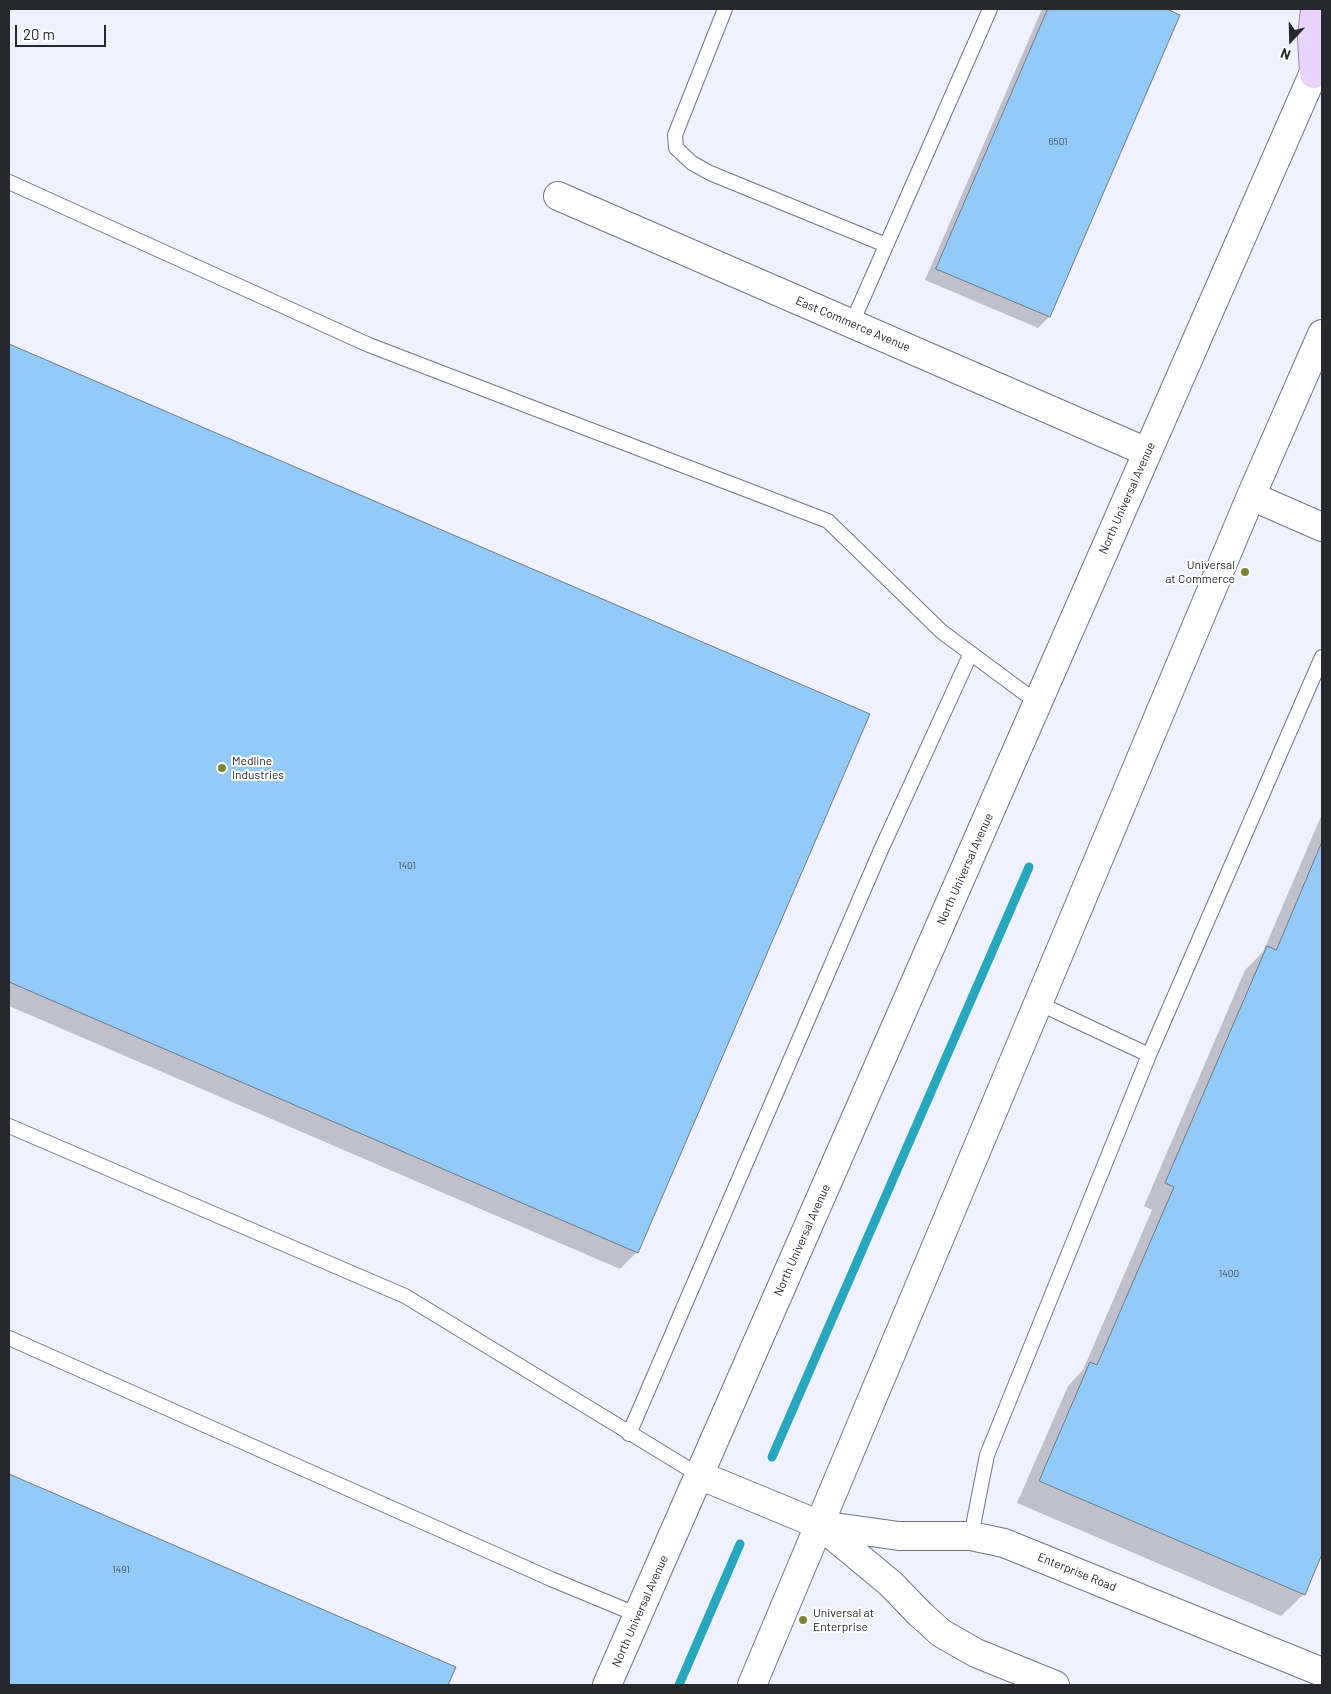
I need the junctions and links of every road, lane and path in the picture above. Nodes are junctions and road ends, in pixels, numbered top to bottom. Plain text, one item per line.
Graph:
1 (725, 9) edge
2 (990, 9) edge
3 (1315, 9) edge
4 (1318, 64) edge
5 (9, 182) edge
6 (558, 196) dead end
7 (886, 245) junction
8 (852, 323) junction
9 (1322, 334) edge
10 (1147, 452) junction
11 (1251, 496) junction
12 (1322, 527) edge
13 (971, 654) junction
14 (1322, 657) edge
15 (1038, 702) junction
16 (1038, 1003) junction
17 (1149, 1055) junction
18 (9, 1126) edge
19 (9, 1338) edge
20 (629, 1434) junction
21 (699, 1475) junction
22 (820, 1525) junction
23 (972, 1536) junction
24 (638, 1615) junction
25 (1322, 1672) edge
26 (607, 1685) edge
27 (752, 1685) edge
28 (1055, 1685) edge

1 - 7 lane
2 - 7 lane
3 - 4 main road
4 - 10 street, North Universal Avenue
5 - 13 lane
6 - 8 street, East Commerce Avenue
7 - 8 lane
8 - 10 street, East Commerce Avenue
9 - 11 street
10 - 15 street, North Universal Avenue
11 - 12 street
11 - 16 street
13 - 15 lane
13 - 20 lane
14 - 17 lane
15 - 21 street, North Universal Avenue
16 - 17 lane
16 - 22 street
17 - 23 lane
18 - 20 lane
19 - 24 lane
20 - 21 lane
21 - 22 street, Enterprise Road
21 - 24 street, North Universal Avenue
22 - 23 street, Enterprise Road
22 - 27 street
22 - 28 street, Enterprise Road
23 - 25 street, Enterprise Road
24 - 26 street, North Universal Avenue

